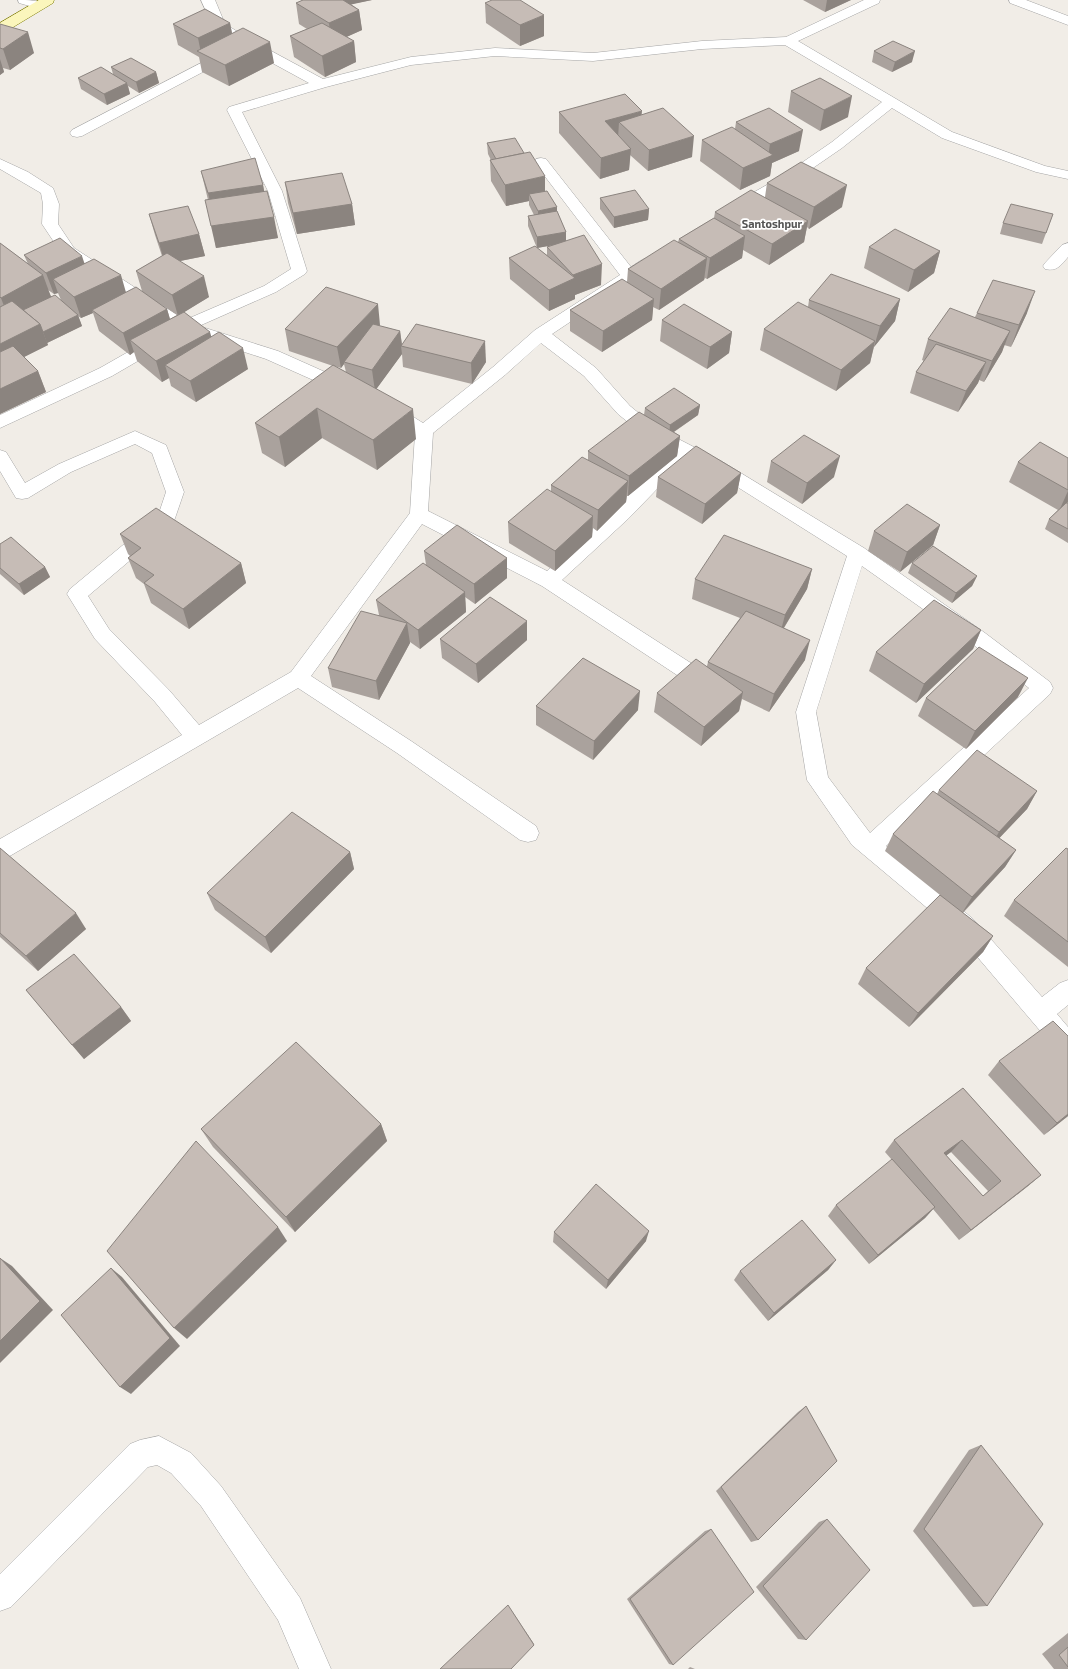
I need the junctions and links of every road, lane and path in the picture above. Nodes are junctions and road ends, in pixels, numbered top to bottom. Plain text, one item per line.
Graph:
1 (24, 0) edge
2 (207, 0) edge
3 (1015, 0) edge
4 (871, 1) edge
5 (44, 3) edge
6 (1068, 21) edge
7 (0, 29) edge
8 (788, 42) junction
9 (246, 43) junction
10 (321, 84) junction
11 (890, 102) junction
12 (77, 133) dead end
13 (541, 162) dead end
14 (0, 163) edge
15 (1068, 175) edge
16 (720, 218) edge
17 (1068, 248) edge
18 (666, 251) edge
19 (1051, 266) dead end
20 (629, 276) junction
21 (184, 326) junction
22 (541, 334) junction
23 (357, 394) edge
24 (377, 405) edge
25 (0, 422) edge
26 (424, 431) junction
27 (684, 450) junction
28 (0, 456) edge
29 (419, 514) junction
30 (857, 554) junction
31 (549, 582) junction
32 (690, 673) edge
33 (298, 678) junction
34 (196, 737) junction
35 (528, 833) dead end
36 (870, 846) junction
37 (0, 850) edge
38 (1068, 991) edge
39 (1041, 1012) junction
40 (1068, 1045) edge
41 (0, 1596) edge
42 (315, 1669) edge

1 - 5 street
2 - 9 street
3 - 6 street
4 - 8 street
5 - 7 main road
8 - 10 street
8 - 11 street
9 - 10 street
9 - 12 street
10 - 21 street
11 - 15 street
11 - 16 street
13 - 20 street
14 - 21 street
17 - 19 street
18 - 20 street
20 - 22 street
21 - 23 street
21 - 25 street
22 - 26 street
22 - 27 street
24 - 26 street
26 - 29 street
27 - 30 street
27 - 31 street
28 - 34 street
29 - 31 street
29 - 33 street
30 - 36 street
30 - 36 street
31 - 32 street
33 - 34 street
33 - 35 street
34 - 37 street
36 - 39 street
38 - 39 street
39 - 40 street
41 - 42 street

